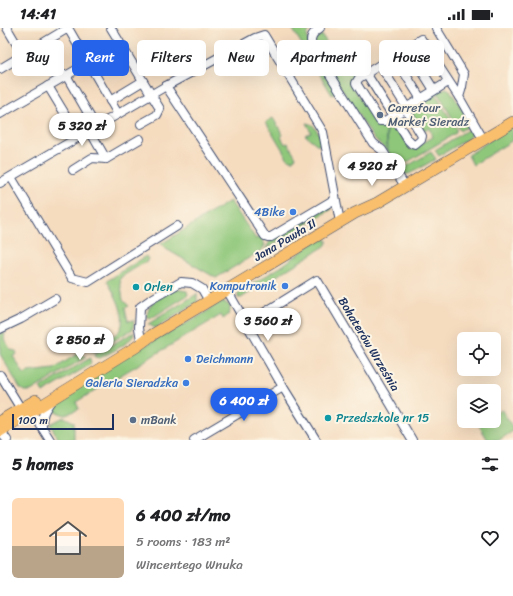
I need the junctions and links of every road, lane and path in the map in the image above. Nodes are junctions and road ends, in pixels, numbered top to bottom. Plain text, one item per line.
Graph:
1 (7, 28) edge
2 (68, 28) edge
3 (110, 28) edge
4 (320, 28) edge
5 (436, 28) edge
6 (14, 40) edge
7 (48, 40) edge
8 (75, 40) edge
9 (12, 62) edge
10 (0, 69) edge
11 (72, 72) edge
12 (66, 75) junction
13 (444, 75) edge
14 (96, 76) edge
15 (362, 76) joint
16 (387, 76) edge
17 (407, 76) edge
18 (426, 76) edge
19 (143, 81) junction
20 (448, 82) junction
21 (48, 86) junction
22 (166, 86) junction
23 (434, 90) junction
24 (152, 93) junction
25 (459, 97) junction
26 (421, 99) junction
27 (110, 101) junction
28 (406, 108) junction
29 (513, 113) edge
30 (0, 114) edge
31 (118, 114) junction
32 (389, 118) junction
33 (513, 122) edge
34 (140, 124) dead end
35 (93, 129) junction
36 (79, 137) junction
37 (482, 137) junction
38 (140, 139) dead end
39 (106, 159) junction
40 (73, 170) dead end
41 (11, 177) junction
42 (0, 183) edge
43 (404, 183) junction
44 (335, 199) junction
45 (340, 222) junction
46 (177, 226) dead end
47 (229, 294) junction
48 (54, 299) dead end
49 (209, 301) junction
50 (246, 324) junction
51 (0, 329) edge
52 (152, 336) junction
53 (140, 340) junction
54 (0, 375) edge
55 (283, 388) junction
56 (54, 398) junction
57 (25, 411) junction
58 (3, 424) edge
59 (42, 428) junction
60 (7, 440) edge
61 (50, 440) edge
62 (194, 440) edge
63 (316, 440) edge
64 (412, 440) edge

1 - 6 street
2 - 7 street
2 - 8 street
3 - 19 street
4 - 43 street
5 - 25 street
9 - 10 street
11 - 12 street
12 - 21 street
12 - 35 street
13 - 20 street
14 - 27 street
15 - 32 street
15 - 32 street
16 - 28 street
17 - 26 street
18 - 23 street
19 - 24 street
19 - 27 street
20 - 23 street
20 - 25 street
21 - 30 street
21 - 36 street
22 - 24 street
22 - 44 street
22 - 44 street
23 - 26 street
24 - 31 street
24 - 34 street
25 - 37 street
26 - 28 street
27 - 31 street
28 - 32 street
28 - 32 street
29 - 37 main road, Jana Pawła II
31 - 35 street
33 - 37 main road, Jana Pawła II
35 - 36 street
35 - 39 street
36 - 41 street
37 - 43 main road, Jana Pawła II
38 - 39 street
39 - 40 street
41 - 42 street
41 - 46 street
43 - 45 main road, Jana Pawła II
44 - 45 street
45 - 47 main road, Jana Pawła II
47 - 49 main road, Jana Pawła II
47 - 50 street
48 - 51 street
49 - 52 main road, Jana Pawła II
49 - 53 street
50 - 55 street
50 - 64 street, Bohaterów Września
52 - 53 main road, Jana Pawła II
52 - 56 main road, Jana Pawła II
53 - 57 main road, Jana Pawła II
54 - 57 street
55 - 62 street
55 - 63 street
56 - 57 main road, Jana Pawła II
56 - 59 street
57 - 58 main road, Jana Pawła II
57 - 59 street
58 - 60 street
59 - 61 street

